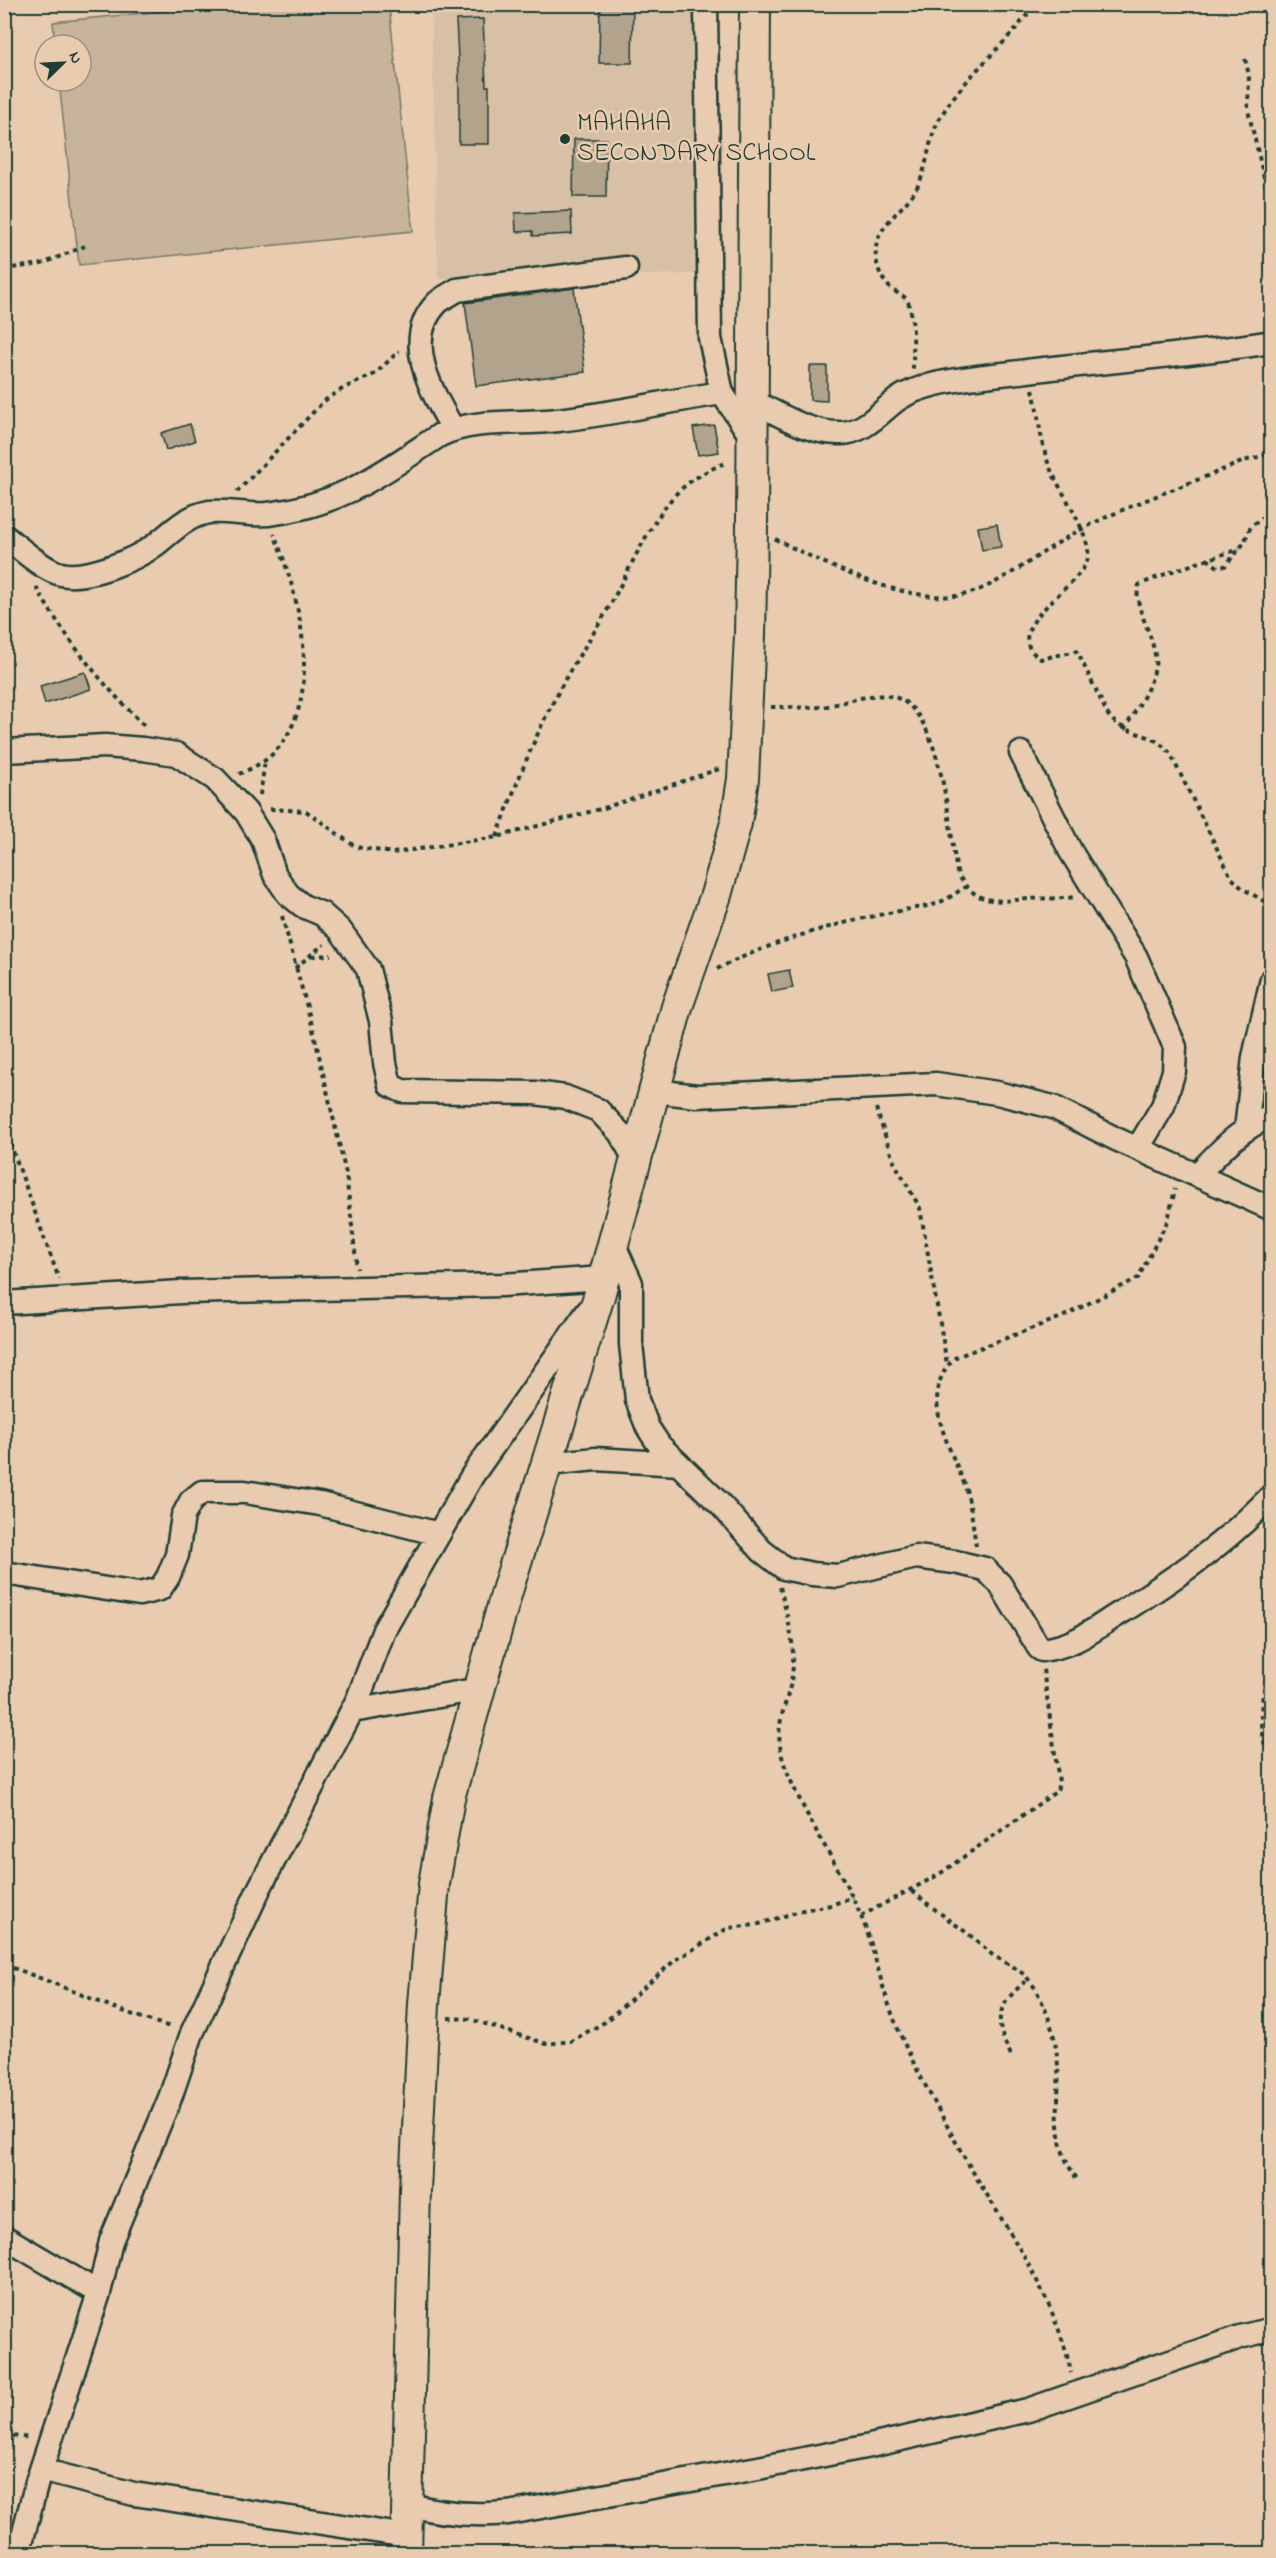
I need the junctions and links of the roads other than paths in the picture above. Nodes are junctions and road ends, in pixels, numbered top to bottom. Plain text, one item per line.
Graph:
1 (706, 4) edge
2 (755, 4) edge
3 (626, 268) dead end
4 (1270, 347) edge
5 (722, 393) junction
6 (752, 401) junction
7 (453, 429) junction
8 (752, 446) junction
9 (4, 536) edge
10 (4, 751) edge
11 (1021, 753) dead end
12 (1272, 979) edge
13 (655, 1090) junction
14 (1272, 1116) edge
15 (1246, 1130) junction
16 (1138, 1148) junction
17 (636, 1161) junction
18 (1189, 1171) junction
19 (1272, 1209) edge
20 (613, 1243) junction
21 (601, 1287) junction
22 (4, 1303) edge
23 (547, 1464) junction
24 (679, 1464) junction
25 (1272, 1495) edge
26 (439, 1534) junction
27 (4, 1573) edge
28 (480, 1689) junction
29 (352, 1711) junction
30 (4, 2237) edge
31 (99, 2293) junction
32 (1272, 2329) edge
33 (41, 2470) junction
34 (407, 2504) junction
35 (406, 2545) edge
36 (18, 2553) edge

1 - 5 street
2 - 6 main road
3 - 7 street
4 - 6 street
5 - 7 street
5 - 8 street
6 - 8 main road
7 - 9 street
8 - 13 main road
10 - 17 street
11 - 16 street
12 - 15 street
13 - 16 street
13 - 17 main road
14 - 15 street
15 - 18 street
16 - 18 street
17 - 20 main road
18 - 19 street
20 - 21 main road
20 - 24 street
21 - 22 street
21 - 23 main road
21 - 26 street
23 - 24 street
23 - 28 main road
24 - 25 street
26 - 27 street
26 - 29 street
28 - 29 street
28 - 34 main road
29 - 31 street
30 - 31 street
31 - 33 street
32 - 34 street
33 - 35 street
33 - 36 street
34 - 35 main road

